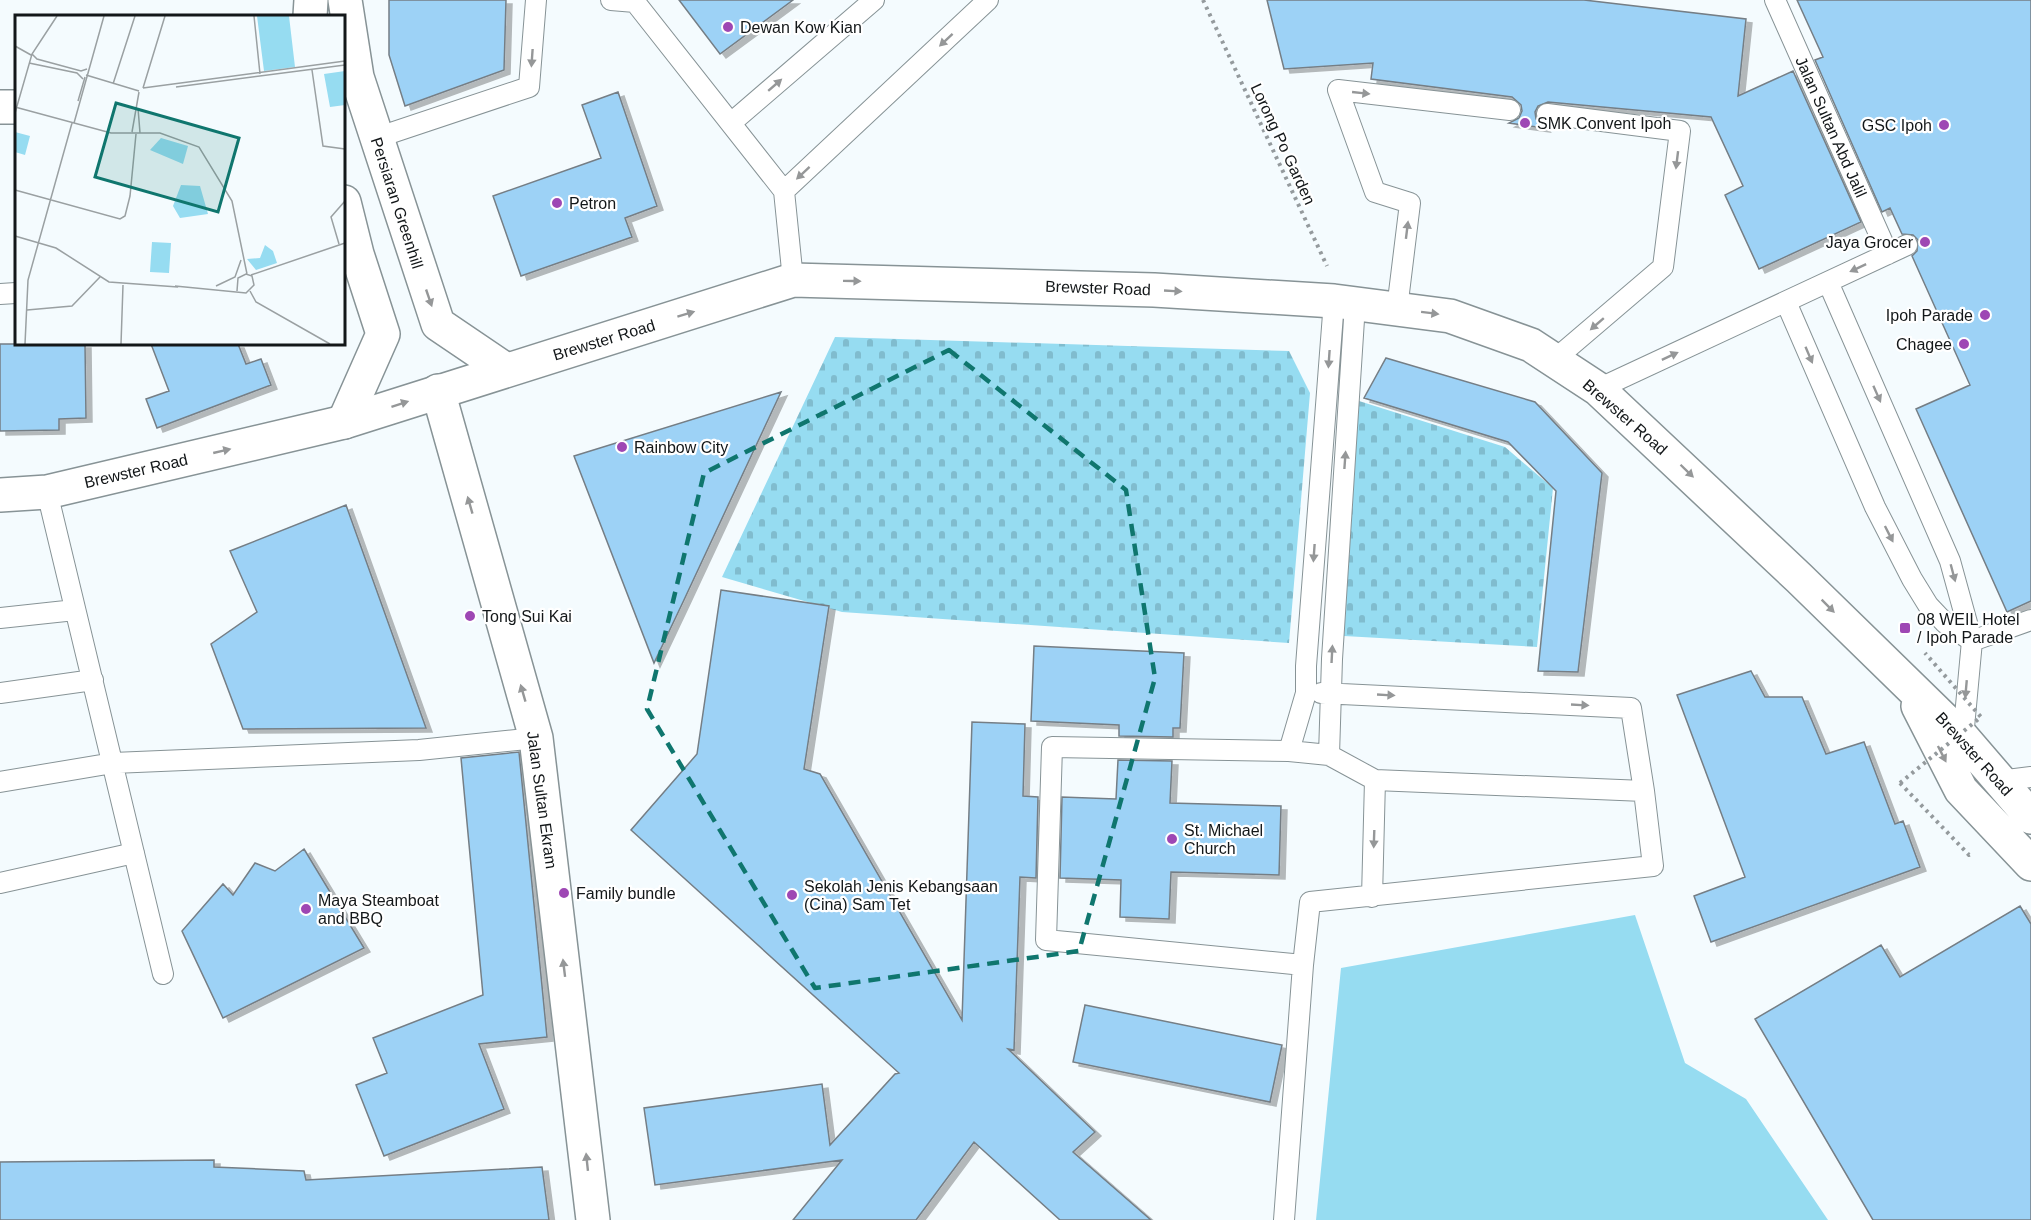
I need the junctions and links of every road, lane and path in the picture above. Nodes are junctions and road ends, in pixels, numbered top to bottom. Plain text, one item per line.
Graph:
1 (345, 0) edge
2 (536, 0) edge
3 (611, 0) edge
4 (874, 0) edge
5 (988, 0) edge
6 (1203, 0) edge
7 (1774, 0) edge
8 (350, 78) edge
9 (1510, 110) dead end
10 (1547, 114) dead end
11 (731, 123) junction
12 (375, 138) junction
13 (784, 191) junction
14 (345, 211) edge
15 (1907, 245) dead end
16 (1888, 254) junction
17 (350, 255) edge
18 (794, 280) junction
19 (1828, 282) junction
20 (15, 293) edge
21 (0, 294) edge
22 (1345, 302) junction
23 (1786, 302) junction
24 (1397, 309) junction
25 (1554, 360) junction
26 (506, 370) junction
27 (1598, 389) junction
28 (438, 391) junction
29 (344, 422) junction
30 (47, 492) junction
31 (0, 495) edge
32 (75, 610) junction
33 (0, 618) edge
34 (2031, 620) edge
35 (1972, 641) junction
36 (1925, 653) dead end
37 (93, 680) junction
38 (1906, 683) junction
39 (1332, 692) junction
40 (0, 693) edge
41 (1306, 693) junction
42 (536, 738) junction
43 (1962, 738) junction
44 (1289, 751) junction
45 (1329, 754) junction
46 (113, 764) junction
47 (2031, 777) edge
48 (1376, 780) junction
49 (1998, 781) junction
50 (0, 782) edge
51 (1644, 791) junction
52 (2031, 817) edge
53 (134, 853) junction
54 (1969, 855) dead end
55 (2031, 864) edge
56 (0, 883) edge
57 (1372, 897) junction
58 (1303, 964) junction
59 (163, 974) dead end
60 (593, 1220) edge
61 (1284, 1220) edge

1 - 8 main road, Persiaran Greenhill
2 -> 12 lane
3 - 11 lane
11 -> 4 lane
5 -> 13 lane
6 - 22 path, Lorong Po Garden
7 - 16 lane, Jalan Sultan Abd Jalil
8 - 12 main road, Persiaran Greenhill
24 -> 9 lane
10 -> 25 lane
11 - 13 lane
12 -> 26 main road, Persiaran Greenhill
13 - 18 lane
14 - 17 main road
15 - 16 lane
16 -> 19 lane
17 - 29 main road
18 -> 22 main road, Brewster Road
26 -> 18 main road, Brewster Road
19 - 23 lane
19 -> 35 lane
20 - 21 lane
22 - 24 main road, Brewster Road
39 -> 22 lane
22 -> 41 lane
27 -> 23 lane
23 -> 35 lane
24 -> 25 main road, Brewster Road
25 - 27 main road, Brewster Road
26 - 28 main road, Brewster Road
27 -> 38 main road, Brewster Road
29 -> 28 main road, Brewster Road
42 -> 28 main road, Jalan Sultan Ekram
30 -> 29 main road, Brewster Road
30 - 31 main road, Brewster Road
30 - 32 lane
32 - 33 lane
32 - 37 lane
34 - 35 lane
35 -> 43 lane
36 - 54 path, bridge
37 - 40 lane
37 - 46 lane
38 - 43 main road, Brewster Road
38 -> 55 main road
39 - 41 lane
39 - 45 lane
39 -> 51 lane
41 - 44 lane
42 - 46 lane
60 -> 42 main road, Jalan Sultan Ekram
43 - 49 main road, Brewster Road
44 - 45 lane
44 - 58 lane
45 - 48 lane
46 - 50 lane
46 - 53 lane
47 - 49 lane
48 - 51 lane
48 -> 57 lane
49 - 52 main road, Brewster Road
51 - 57 lane
53 - 56 lane
53 - 59 lane
57 - 58 lane
58 - 61 lane

